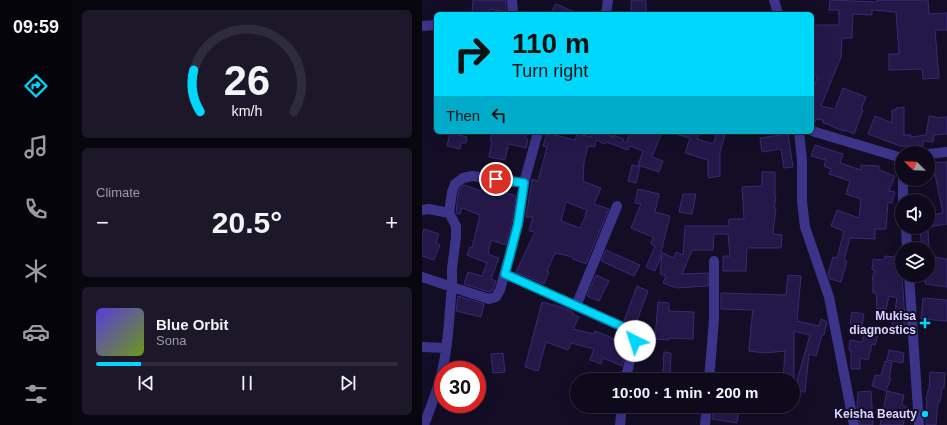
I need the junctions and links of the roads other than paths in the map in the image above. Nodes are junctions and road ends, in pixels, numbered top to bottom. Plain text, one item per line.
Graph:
1 (512, 0) edge
2 (608, 0) edge
3 (774, 0) edge
4 (513, 12) edge
5 (606, 12) edge
6 (777, 12) edge
7 (434, 25) edge
8 (422, 26) edge
9 (814, 132) edge
10 (537, 134) edge
11 (799, 134) edge
12 (947, 152) edge
13 (935, 153) edge
14 (895, 156) edge
15 (524, 183) junction
16 (617, 206) dead end
17 (422, 210) edge
18 (448, 213) junction
19 (714, 261) dead end
20 (505, 274) junction
21 (422, 277) edge
22 (909, 282) edge
23 (452, 288) junction
24 (576, 306) junction
25 (422, 347) edge
26 (446, 348) junction
27 (627, 373) edge
28 (710, 373) edge
29 (621, 413) edge
30 (706, 413) edge
31 (424, 425) edge
32 (620, 425) edge
33 (705, 425) edge
34 (854, 425) edge
35 (919, 425) edge

1 - 4 street
2 - 5 street
3 - 6 street
7 - 8 street
9 - 14 street
10 - 15 street
11 - 34 street
12 - 13 street
15 - 18 street
15 - 20 street
16 - 24 street
17 - 18 street
18 - 23 street
19 - 28 street
20 - 23 street
20 - 24 street
21 - 23 street
22 - 35 street
23 - 26 street
24 - 27 street
25 - 26 street
26 - 31 street
29 - 32 street
30 - 33 street

